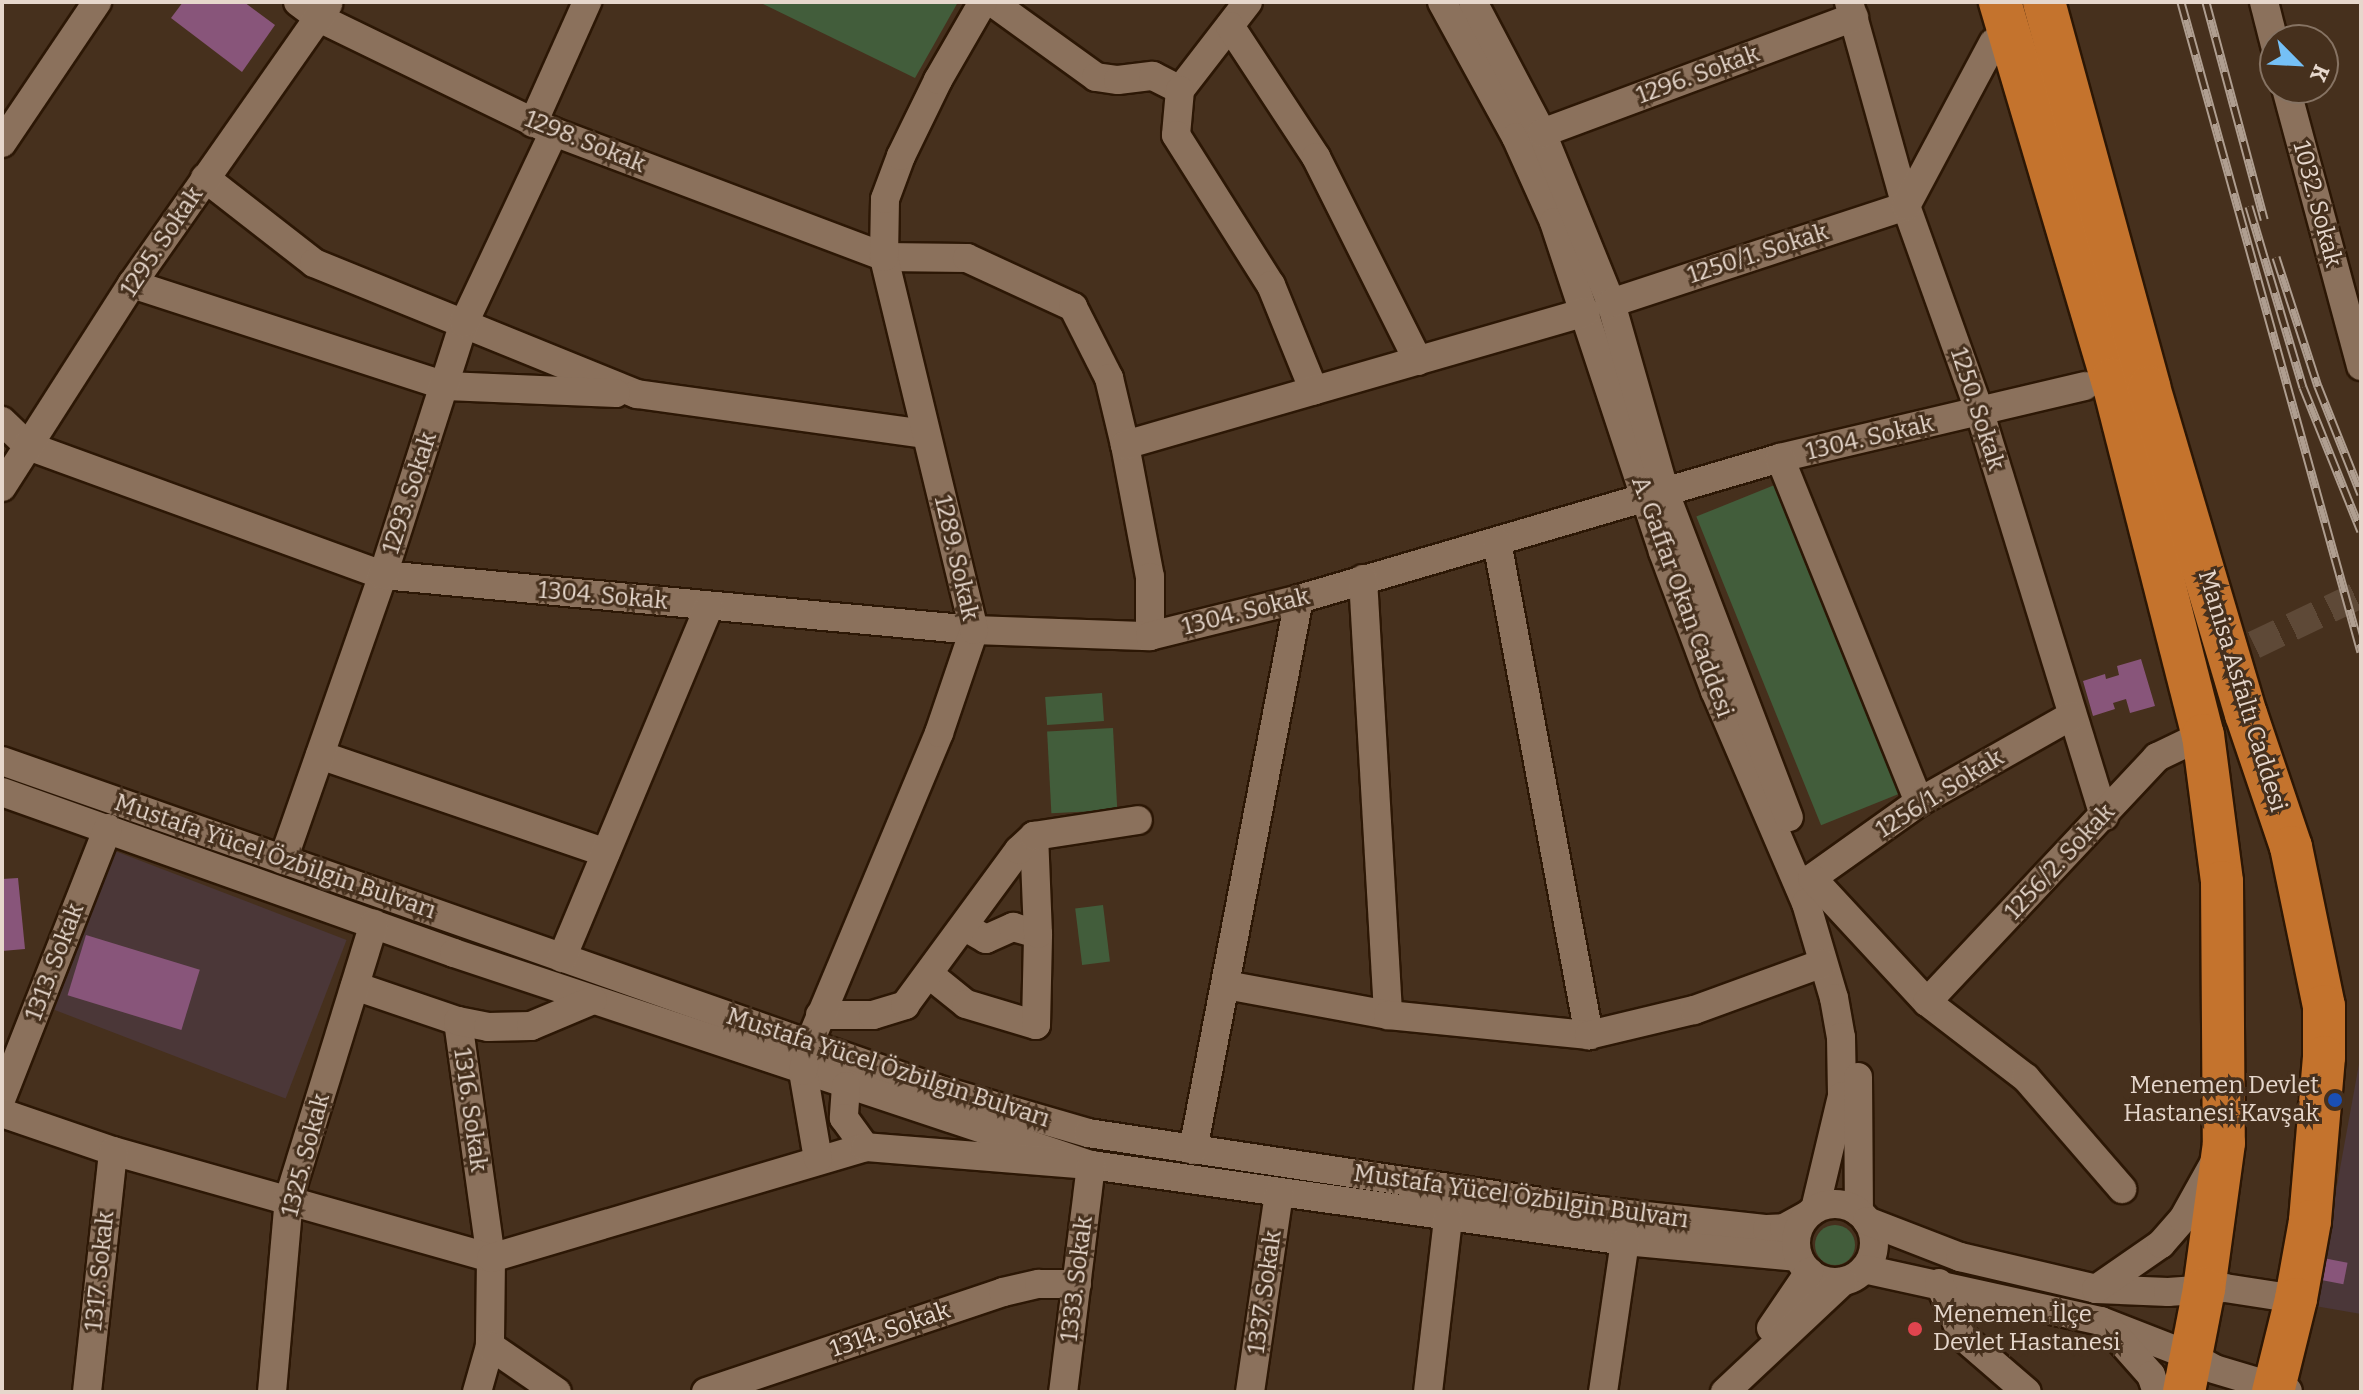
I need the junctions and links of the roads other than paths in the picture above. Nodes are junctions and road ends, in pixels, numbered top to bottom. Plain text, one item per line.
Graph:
1 (97, 2) edge
2 (587, 2) edge
3 (983, 2) edge
4 (992, 2) edge
5 (1248, 2) edge
6 (1442, 2) edge
7 (1473, 2) edge
8 (2000, 2) edge
9 (2044, 2) edge
10 (2264, 2) edge
11 (315, 7) edge
12 (1851, 10) edge
13 (2270, 24) edge
14 (1230, 26) junction
15 (1993, 43) dead end
16 (1180, 90) junction
17 (2290, 104) edge
18 (543, 128) junction
19 (1542, 133) junction
20 (2, 143) edge
21 (205, 178) junction
22 (1906, 206) junction
23 (884, 257) junction
24 (132, 284) junction
25 (1598, 307) junction
26 (464, 323) junction
27 (1418, 361) junction
28 (2361, 366) edge
29 (446, 386) junction
30 (2085, 386) dead end
31 (1314, 391) junction
32 (637, 394) junction
33 (1980, 413) junction
34 (2, 421) edge
35 (924, 434) junction
36 (1125, 445) junction
37 (28, 446) junction
38 (1780, 458) junction
39 (2, 487) edge
40 (1654, 496) junction
41 (1497, 542) junction
42 (383, 575) junction
43 (1363, 579) junction
44 (1299, 599) junction
45 (709, 606) junction
46 (974, 630) junction
47 (1150, 636) junction
48 (2071, 716) junction
49 (2203, 735) junction
50 (320, 755) junction
51 (2, 761) edge
52 (2, 792) edge
53 (1919, 802) junction
54 (2104, 816) junction
55 (1138, 820) dead end
56 (108, 828) junction
57 (1034, 836) junction
58 (606, 853) junction
59 (283, 860) junction
60 (1812, 878) junction
61 (374, 924) junction
62 (965, 927) junction
63 (1038, 934) junction
64 (562, 958) junction
65 (1823, 963) junction
66 (930, 975) junction
67 (1226, 985) junction
68 (355, 986) junction
69 (593, 1000) junction
70 (1927, 1002) junction
71 (820, 1015) junction
72 (1388, 1015) junction
73 (458, 1021) junction
74 (1589, 1035) junction
75 (806, 1058) junction
76 (846, 1086) junction
77 (2, 1097) edge
78 (2, 1113) edge
79 (2224, 1143) junction
80 (865, 1147) junction
81 (1193, 1150) junction
82 (113, 1151) junction
83 (818, 1159) junction
84 (1091, 1165) junction
85 (2122, 1189) dead end
86 (1279, 1192) junction
87 (289, 1198) junction
88 (1810, 1213) junction
89 (1863, 1216) junction
90 (1448, 1218) junction
91 (1625, 1241) junction
92 (491, 1258) junction
93 (1804, 1265) junction
94 (1853, 1275) junction
95 (1939, 1283) junction
96 (1077, 1284) junction
97 (2096, 1289) junction
98 (2204, 1289) junction
99 (2296, 1299) junction
100 (2101, 1321) junction
101 (490, 1346) junction
102 (2188, 1374) edge
103 (2280, 1390) edge
104 (87, 1392) edge
105 (272, 1392) edge
106 (477, 1392) edge
107 (557, 1392) edge
108 (706, 1392) edge
109 (1063, 1392) edge
110 (1250, 1392) edge
111 (1428, 1392) edge
112 (1603, 1392) edge
113 (1725, 1392) edge
114 (2027, 1392) edge
115 (2157, 1392) edge

1 - 20 street
2 - 18 street, 1293. Sokak
3 - 23 street, 1289. Sokak
4 - 16 street
5 - 14 street
6 - 25 street, A. Gaffar Okan Caddesi
7 - 19 street, A. Gaffar Okan Caddesi
8 - 49 highway, Manisa Asfaltı Caddesi
9 - 99 highway, Manisa Asfaltı Caddesi
10 - 13 street
11 - 18 street, 1298. Sokak
11 - 21 street, 1295. Sokak
12 - 19 street, 1296. Sokak
12 - 22 street, 1250. Sokak
14 - 16 street
14 - 27 street
15 - 22 street
16 - 31 street
17 - 28 street, 1032. Sokak
18 - 23 street, 1298. Sokak
18 - 26 street, 1293. Sokak
19 - 25 street, A. Gaffar Okan Caddesi
21 - 24 street, 1295. Sokak
21 - 26 street
22 - 25 street, 1250/1. Sokak
22 - 33 street, 1250. Sokak
23 - 35 street, 1289. Sokak
23 - 36 street
24 - 29 street
24 - 37 street, 1295. Sokak
25 - 27 street, 1250/1. Sokak
25 - 40 street, A. Gaffar Okan Caddesi
26 - 29 street, 1293. Sokak
26 - 32 street
27 - 31 street, 1250/1. Sokak
29 - 32 street
29 - 42 street, 1293. Sokak
30 - 33 street, 1304. Sokak
31 - 36 street, 1250/1. Sokak
32 - 35 street
33 - 38 street, 1304. Sokak
33 - 48 street, 1250. Sokak
34 - 37 street
35 - 46 street, 1289. Sokak
36 - 47 street
37 - 39 street, 1295. Sokak
37 - 42 street, 1304. Sokak
38 - 40 street, 1304. Sokak
38 - 53 street
40 - 41 street, 1304. Sokak
40 - 60 street, A. Gaffar Okan Caddesi
40 - 65 street, A. Gaffar Okan Caddesi
41 - 43 street, 1304. Sokak
41 - 74 street
42 - 45 street, 1304. Sokak
42 - 50 street, 1293. Sokak
43 - 44 street, 1304. Sokak
43 - 72 street
44 - 47 street, 1304. Sokak
44 - 67 street
45 - 46 street, 1304. Sokak
45 - 58 street
46 - 47 street, 1304. Sokak
46 - 71 street, 1289. Sokak
48 - 53 street, 1256/1. Sokak
48 - 54 street, 1250. Sokak
49 - 54 street, 1256/2. Sokak
49 - 79 highway, Manisa Asfaltı Caddesi
50 - 58 street
50 - 59 street, 1293. Sokak
51 - 59 street, Mustafa Yücel Özbilgin Bulvarı
52 - 56 street, Mustafa Yücel Özbilgin Bulvarı
53 - 60 street, 1256/1. Sokak
54 - 70 street, 1256/2. Sokak
55 - 57 street
56 - 61 street, Mustafa Yücel Özbilgin Bulvarı
56 - 77 street, 1313. Sokak
57 - 62 street
57 - 63 street
58 - 64 street
59 - 64 street, Mustafa Yücel Özbilgin Bulvarı
60 - 70 street
60 - 89 street, A. Gaffar Okan Caddesi
61 - 68 street, 1325. Sokak
61 - 69 street, Mustafa Yücel Özbilgin Bulvarı
62 - 63 street
62 - 66 street
63 - 66 street
64 - 75 street, Mustafa Yücel Özbilgin Bulvarı
65 - 74 street
65 - 88 street, A. Gaffar Okan Caddesi
66 - 71 street
67 - 72 street
67 - 81 street
68 - 73 street, 1316. Sokak
68 - 87 street, 1325. Sokak
69 - 73 street
69 - 75 street, Mustafa Yücel Özbilgin Bulvarı
70 - 85 street
71 - 75 street, 1289. Sokak
72 - 74 street
73 - 92 street, 1316. Sokak
75 - 76 street, Mustafa Yücel Özbilgin Bulvarı
75 - 81 street, Mustafa Yücel Özbilgin Bulvarı
75 - 83 street
76 - 80 street
76 - 84 street, Mustafa Yücel Özbilgin Bulvarı
78 - 82 street
79 - 97 street
79 - 98 highway, Manisa Asfaltı Caddesi
80 - 83 street
80 - 84 street
81 - 88 street, Mustafa Yücel Özbilgin Bulvarı
82 - 87 street
82 - 104 street, 1317. Sokak
83 - 92 street
84 - 86 street, Mustafa Yücel Özbilgin Bulvarı
84 - 96 street, 1333. Sokak
86 - 90 street, Mustafa Yücel Özbilgin Bulvarı
86 - 110 street, 1337. Sokak
87 - 92 street
87 - 105 street, 1325. Sokak
88 - 89 street
88 - 93 street
89 - 94 street
89 - 97 street
90 - 91 street, Mustafa Yücel Özbilgin Bulvarı
90 - 111 street
91 - 93 street, Mustafa Yücel Özbilgin Bulvarı
91 - 112 street
92 - 101 street, 1316. Sokak
93 - 94 street
93 - 113 street
94 - 95 street
94 - 113 street
95 - 100 street
95 - 114 street
96 - 108 street, 1314. Sokak
96 - 109 street, 1333. Sokak
97 - 98 street
98 - 99 street
98 - 102 highway, Manisa Asfaltı Caddesi
99 - 103 highway, Manisa Asfaltı Caddesi
100 - 102 street
100 - 115 street
101 - 106 street, 1316. Sokak
101 - 107 street
102 - 103 street

